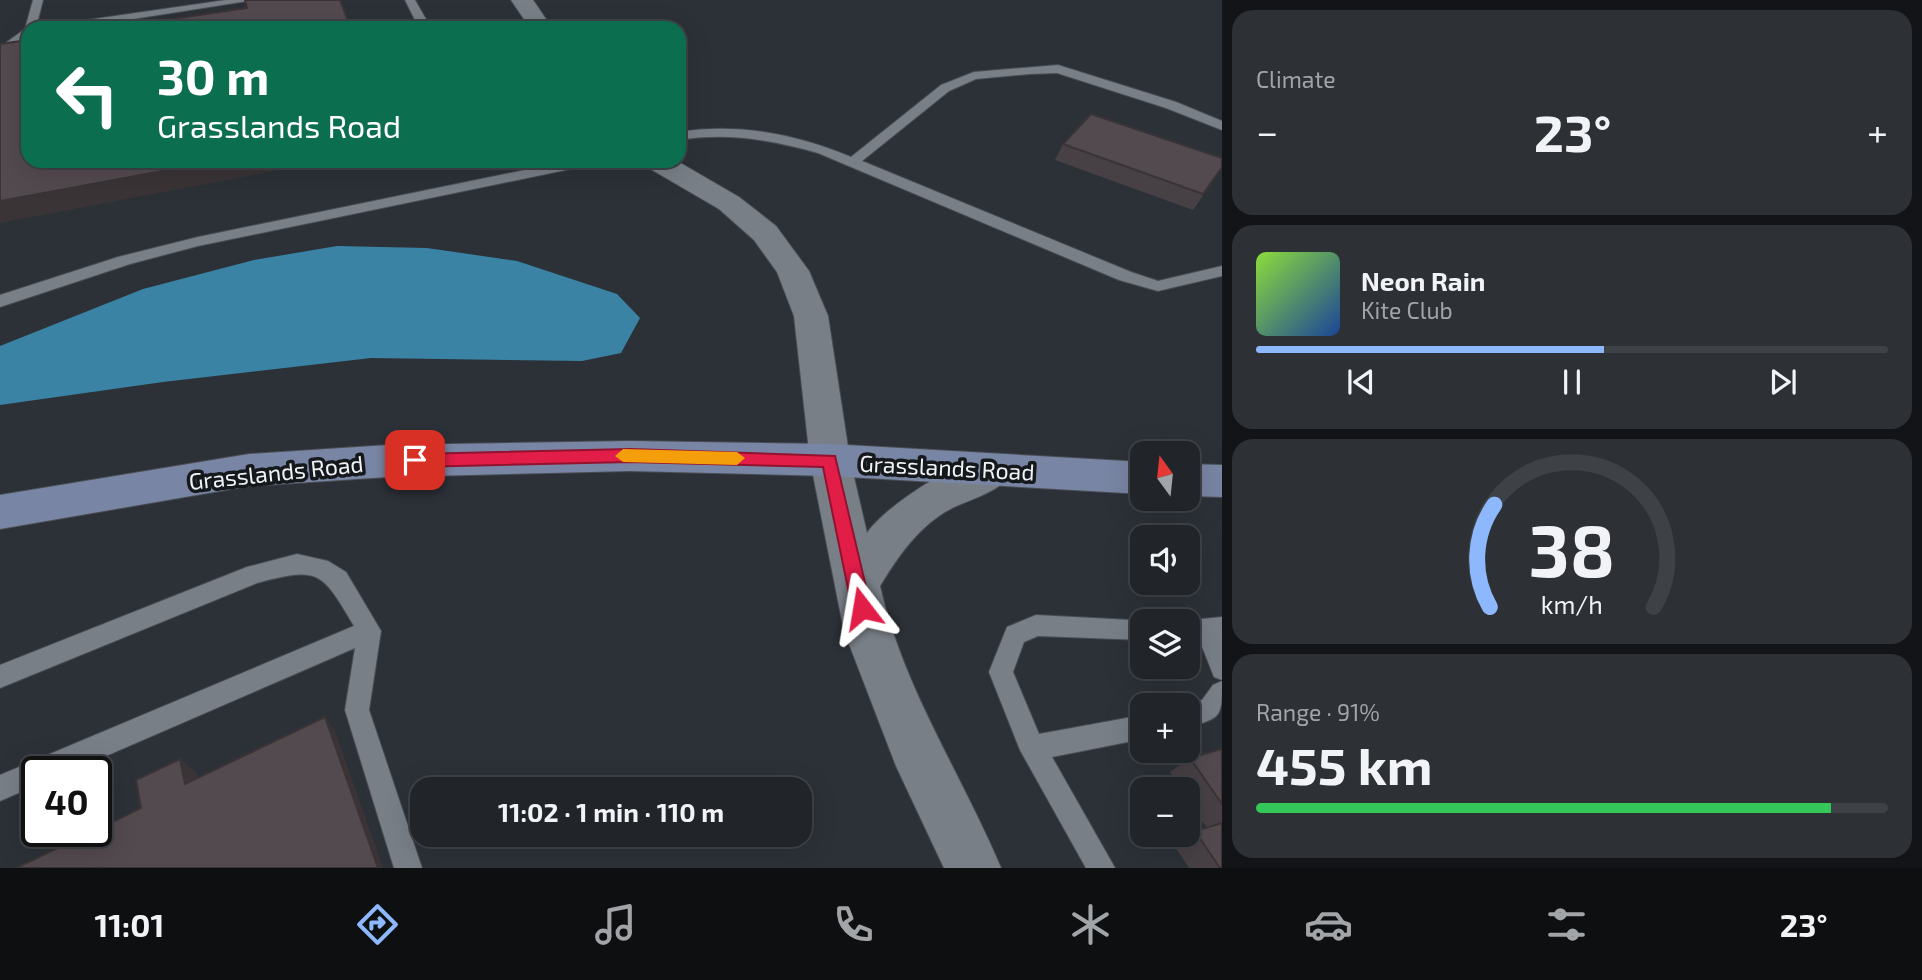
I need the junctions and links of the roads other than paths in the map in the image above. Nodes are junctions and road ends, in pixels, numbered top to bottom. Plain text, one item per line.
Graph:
1 (38, 0) edge
2 (249, 0) edge
3 (410, 0) edge
4 (522, 0) edge
5 (32, 21) edge
6 (101, 21) edge
7 (421, 21) edge
8 (536, 21) edge
9 (21, 36) edge
10 (0, 52) edge
11 (1222, 127) edge
12 (686, 135) edge
13 (855, 161) junction
14 (501, 168) edge
15 (555, 168) edge
16 (669, 168) edge
17 (506, 178) junction
18 (1222, 271) edge
19 (0, 301) edge
20 (830, 460) junction
21 (994, 470) junction
22 (1130, 477) edge
23 (1200, 480) edge
24 (1222, 481) edge
25 (0, 512) edge
26 (856, 585) junction
27 (1205, 628) edge
28 (1130, 629) edge
29 (369, 631) junction
30 (1222, 669) edge
31 (0, 677) edge
32 (1222, 693) edge
33 (1200, 712) edge
34 (1130, 729) edge
35 (1033, 748) junction
36 (75, 756) edge
37 (21, 779) edge
38 (0, 788) edge
39 (408, 868) edge
40 (973, 868) edge
41 (1101, 868) edge

1 - 5 lane
2 - 6 lane
3 - 7 lane
4 - 8 street
9 - 10 lane
11 - 13 lane
12 - 13 lane
13 - 18 lane
14 - 17 lane
15 - 17 lane
16 - 20 street
17 - 19 lane
20 - 21 main road, Grasslands Road
20 - 25 main road, Grasslands Road
20 - 26 street
21 - 22 main road, Grasslands Road
21 - 26 street
23 - 24 main road
26 - 40 street
27 - 30 lane
28 - 35 lane
29 - 31 lane
29 - 36 lane
29 - 39 lane
32 - 33 lane
34 - 35 lane
35 - 41 lane
37 - 38 lane

